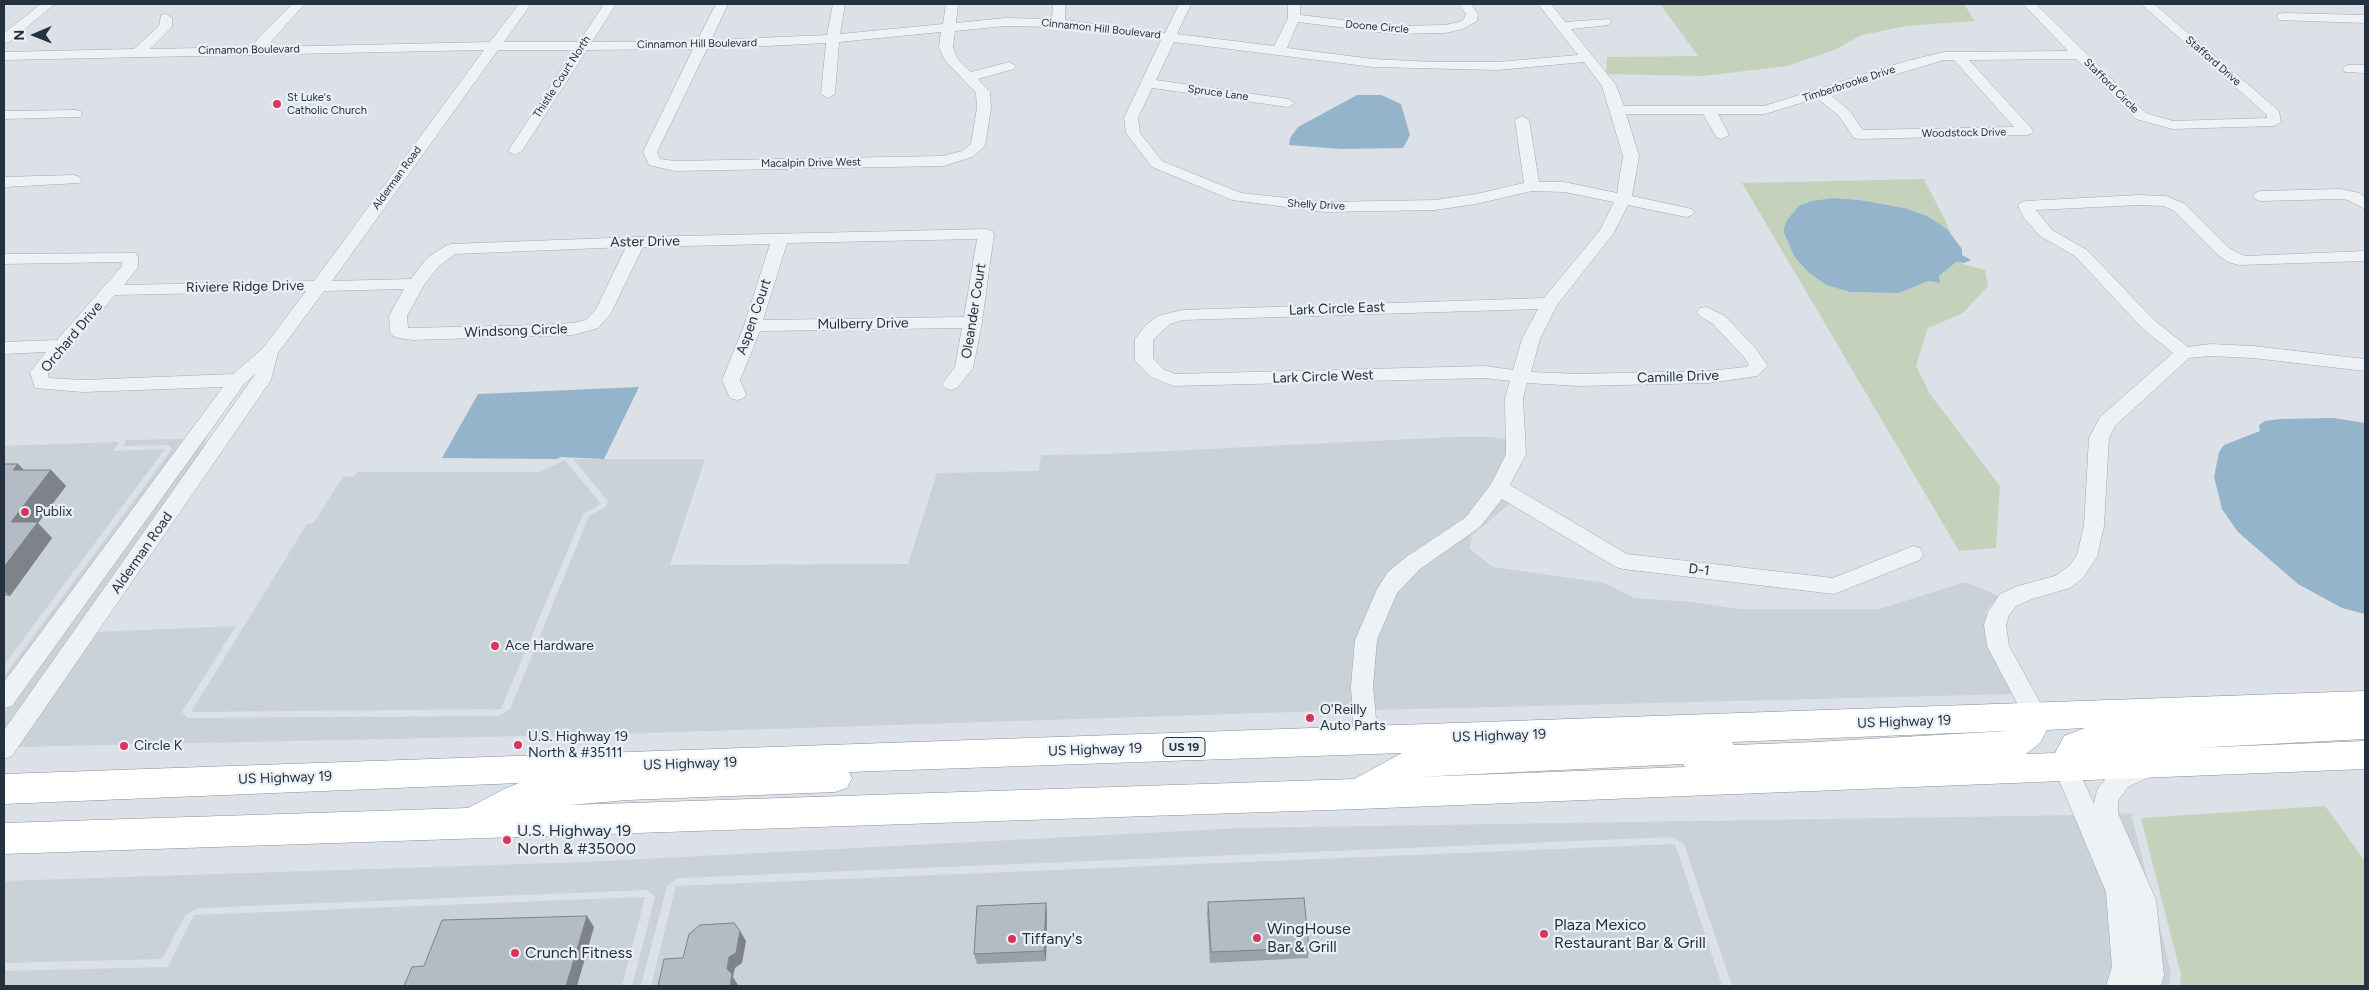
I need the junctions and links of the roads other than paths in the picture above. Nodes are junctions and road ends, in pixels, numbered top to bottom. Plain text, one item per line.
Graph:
1 (49, 4) edge
2 (299, 4) edge
3 (525, 4) edge
4 (610, 4) edge
5 (722, 4) edge
6 (839, 4) edge
7 (952, 4) edge
8 (1059, 4) edge
9 (1185, 4) edge
10 (1294, 4) edge
11 (1465, 4) edge
12 (1544, 4) edge
13 (2029, 4) edge
14 (2147, 4) edge
15 (2357, 4) edge
16 (2283, 17) dead end
17 (166, 18) dead end
18 (1294, 18) junction
19 (2365, 19) edge
20 (1604, 22) dead end
21 (1058, 23) junction
22 (950, 26) junction
23 (1562, 26) junction
24 (1169, 36) junction
25 (4, 39) edge
26 (833, 39) junction
27 (700, 45) junction
28 (494, 46) junction
29 (583, 46) junction
30 (255, 50) junction
31 (1279, 50) junction
32 (138, 52) junction
33 (2080, 55) junction
34 (4, 56) edge
35 (1959, 57) junction
36 (1586, 58) junction
37 (1009, 66) dead end
38 (2350, 69) dead end
39 (2365, 69) edge
40 (969, 78) junction
41 (1148, 83) junction
42 (828, 94) dead end
43 (1820, 94) junction
44 (1288, 102) dead end
45 (1618, 110) junction
46 (1708, 110) junction
47 (75, 114) dead end
48 (4, 115) edge
49 (1522, 120) dead end
50 (2274, 122) joint
51 (1722, 135) dead end
52 (515, 151) dead end
53 (74, 180) dead end
54 (4, 182) edge
55 (1532, 186) junction
56 (2261, 196) dead end
57 (1624, 197) junction
58 (2365, 204) edge
59 (1686, 212) dead end
60 (986, 234) joint
61 (780, 239) junction
62 (637, 242) junction
63 (2365, 256) edge
64 (4, 258) edge
65 (416, 284) junction
66 (319, 286) junction
67 (111, 290) junction
68 (1549, 303) junction
69 (1706, 312) dead end
70 (973, 322) junction
71 (753, 326) junction
72 (60, 346) junction
73 (4, 348) edge
74 (1142, 350) joint
75 (269, 352) junction
76 (2184, 353) junction
77 (2365, 365) edge
78 (1520, 377) junction
79 (238, 380) junction
80 (951, 384) dead end
81 (737, 394) dead end
82 (1499, 488) junction
83 (1913, 554) dead end
84 (4, 699) edge
85 (2365, 704) edge
86 (2036, 717) junction
87 (1820, 725) junction
88 (2365, 725) edge
89 (1366, 740) junction
90 (4, 749) edge
91 (990, 754) junction
92 (2365, 755) edge
93 (2164, 764) junction
94 (2066, 768) junction
95 (1607, 784) junction
96 (4, 789) edge
97 (1359, 794) junction
98 (469, 825) junction
99 (4, 839) edge
100 (2120, 986) edge
101 (2147, 986) edge

1 - 25 street
2 - 30 street
3 - 28 street, Alderman Road
4 - 29 street, Thistle Court North
5 - 27 street
6 - 26 street
7 - 22 street
8 - 21 street
9 - 24 street, Shelly Drive
10 - 18 street
11 - 18 street, Doone Circle
12 - 23 street
13 - 33 street, Stafford Circle
14 - 50 street, Stafford Drive
15 - 19 street
16 - 19 street
17 - 32 street
18 - 31 street
20 - 23 street
21 - 22 street, Cinnamon Hill Boulevard
21 - 24 street, Cinnamon Hill Boulevard
22 - 26 street, Cinnamon Hill Boulevard
22 - 40 street
23 - 36 street
24 - 31 street, Cinnamon Hill Boulevard
24 - 41 street, Shelly Drive
26 - 27 street, Cinnamon Hill Boulevard
26 - 42 street
27 - 29 street, Cinnamon Hill Boulevard
27 - 40 street, Macalpin Drive West
28 - 29 street, Cinnamon Hill Boulevard
28 - 30 street, Cinnamon Boulevard
28 - 66 street, Alderman Road
29 - 52 street, Thistle Court North
30 - 32 street, Cinnamon Boulevard
31 - 36 street, Cinnamon Hill Boulevard
32 - 34 street, Cinnamon Boulevard
33 - 35 street, Timberbrooke Drive
33 - 50 street, Stafford Circle
35 - 43 street, Timberbrooke Drive
35 - 43 street, Woodstock Drive
36 - 45 street
37 - 40 street
38 - 39 street
41 - 44 street, Spruce Lane
41 - 55 street, Shelly Drive
43 - 46 street, Timberbrooke Drive
45 - 46 street, Timberbrooke Drive
45 - 57 street
46 - 51 street
47 - 48 street
49 - 55 street
53 - 54 street
55 - 57 street, Shelly Drive
56 - 58 street
57 - 59 street, Shelly Drive
57 - 68 street
60 - 61 street, Aster Drive
60 - 70 street, Oleander Court
61 - 62 street, Aster Drive
61 - 71 street, Aspen Court
62 - 65 street, Aster Drive
62 - 65 street, Windsong Circle
63 - 76 street
64 - 67 street, Orchard Drive
65 - 66 street
66 - 67 street, Riviere Ridge Drive
66 - 75 street, Alderman Road
67 - 72 street, Orchard Drive
68 - 74 street, Lark Circle East
68 - 78 street
69 - 78 street, Camille Drive
70 - 71 street, Mulberry Drive
70 - 80 street, Oleander Court
71 - 81 street, Aspen Court
72 - 73 street
72 - 79 street, Orchard Drive
74 - 78 street, Lark Circle West
75 - 79 street, Alderman Road
75 - 90 street, Alderman Road
76 - 77 street
76 - 86 street
78 - 82 street
79 - 84 street, Alderman Road
82 - 83 street, D-1
82 - 89 street
85 - 86 highway, US Highway 19 / US 19
86 - 87 highway, US Highway 19 / US 19
86 - 95 highway
87 - 89 highway, US Highway 19 / US 19
87 - 97 highway
88 - 94 highway
89 - 91 highway, US Highway 19 / US 19
91 - 96 highway, US Highway 19 / US 19
91 - 98 highway
92 - 93 highway
93 - 94 highway
93 - 101 street
94 - 95 highway
94 - 100 street
95 - 97 highway
97 - 98 highway
98 - 99 highway

